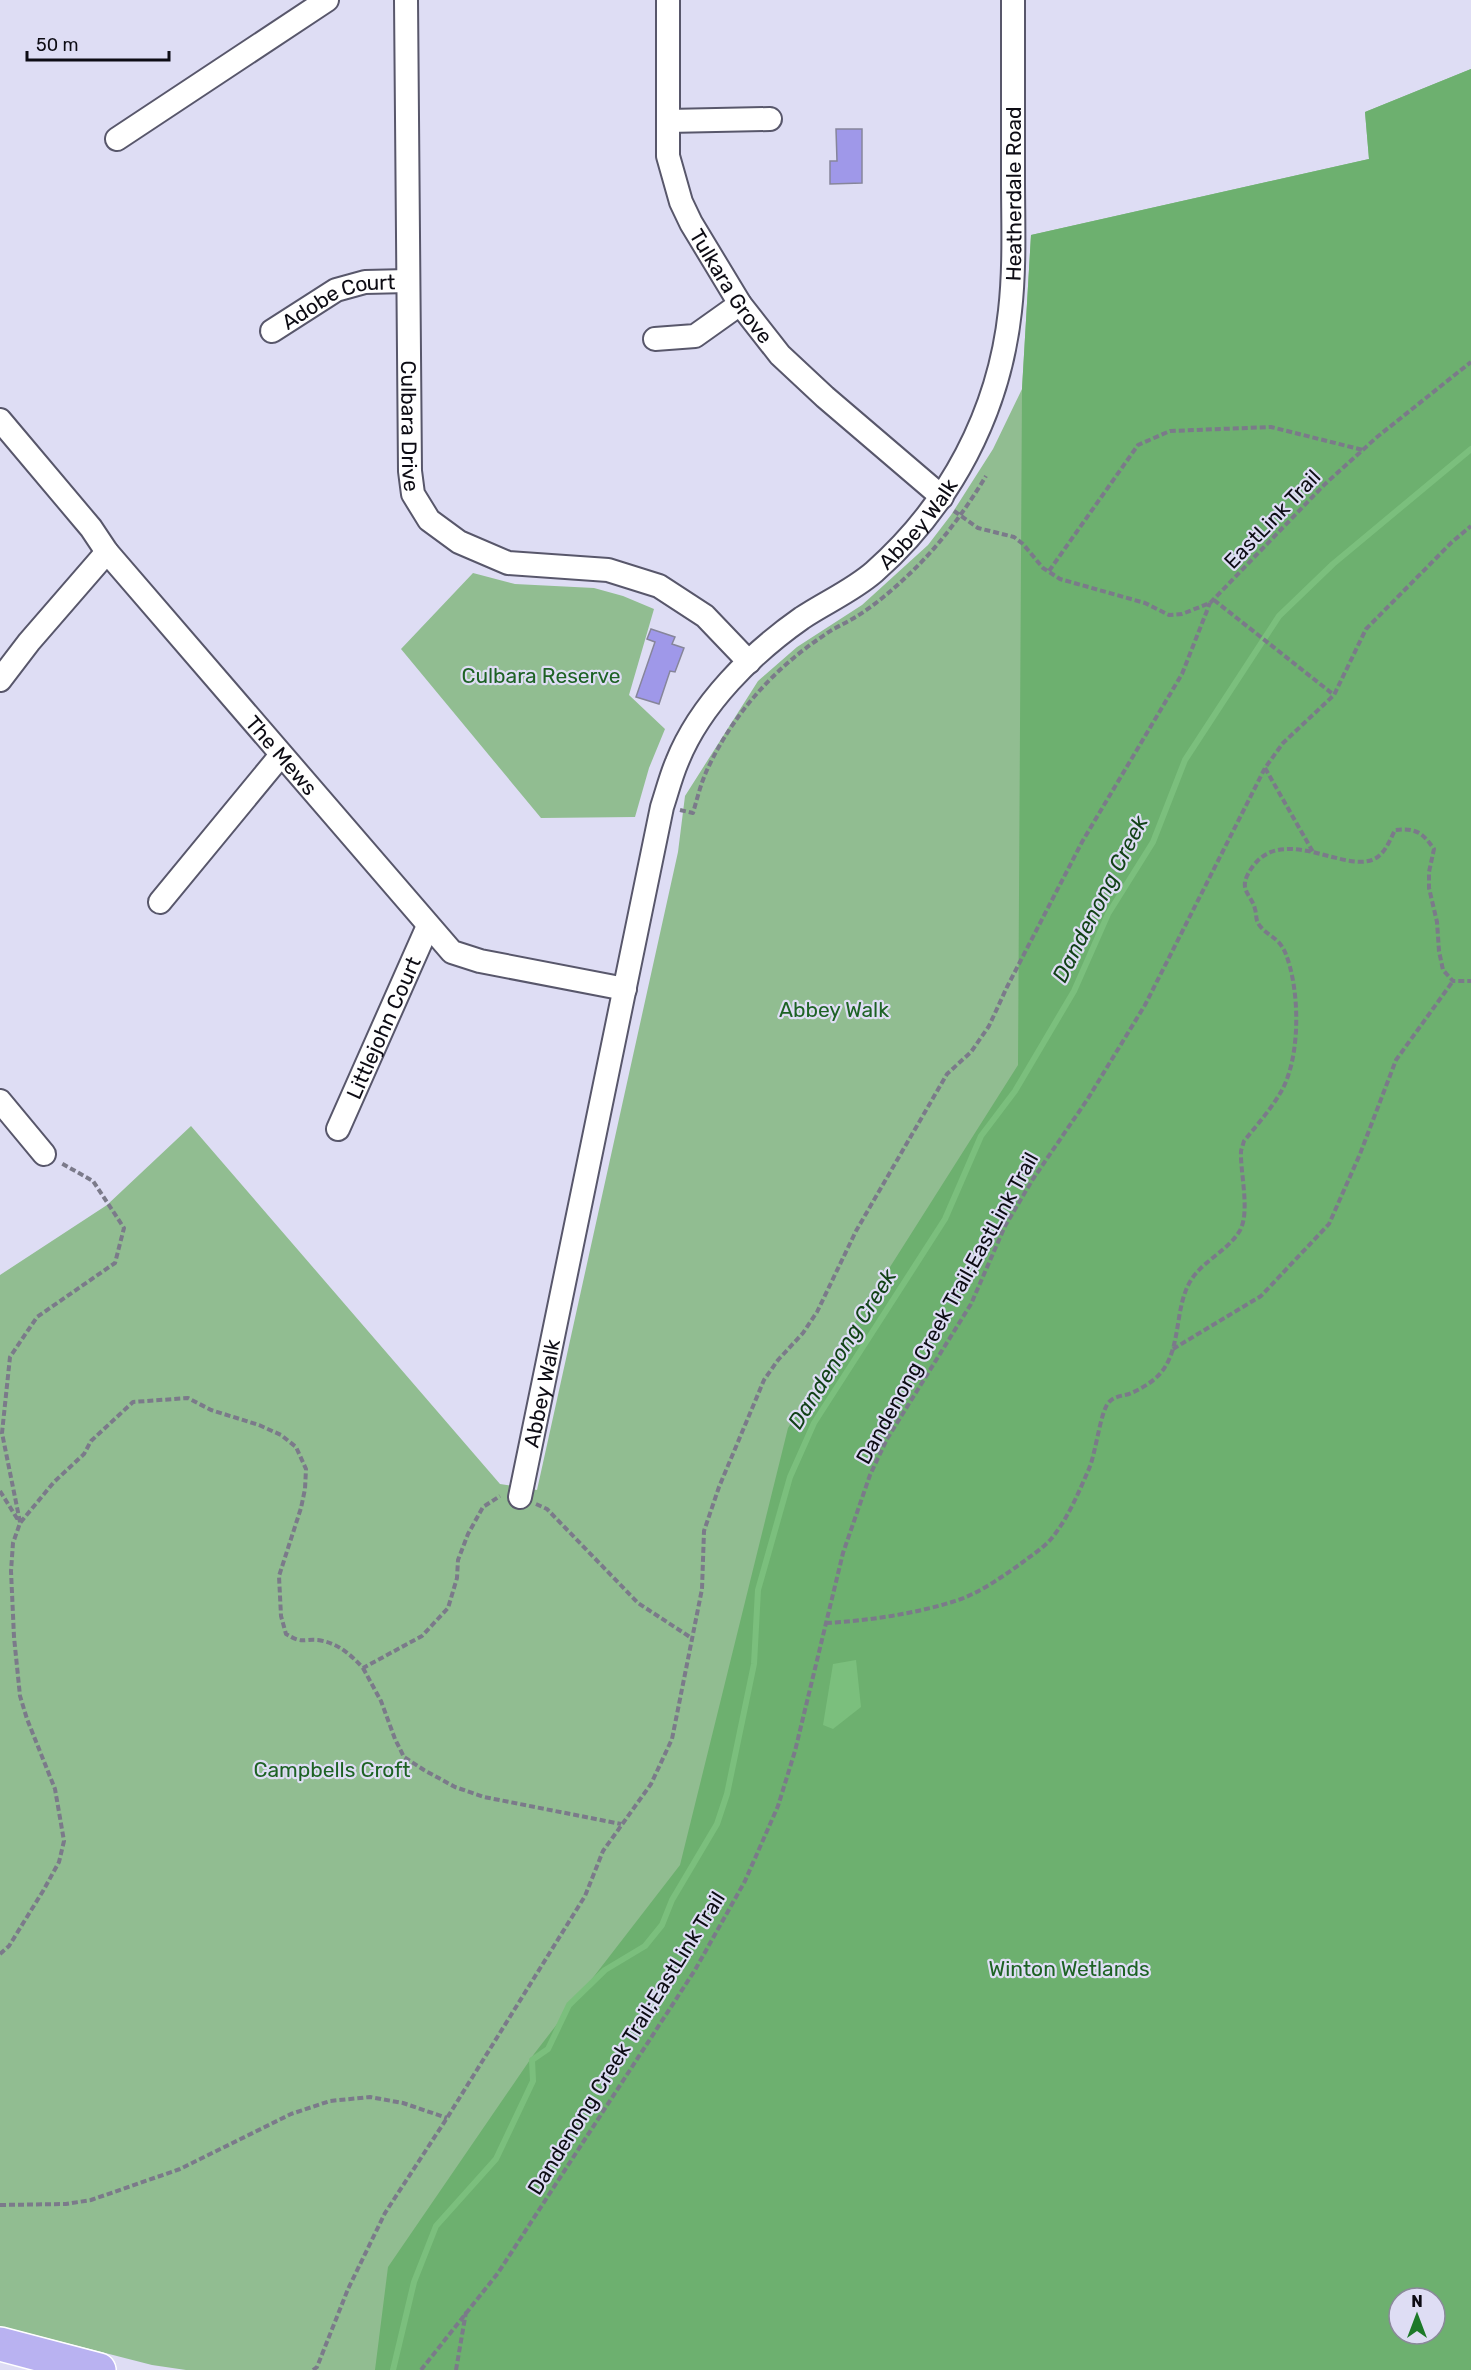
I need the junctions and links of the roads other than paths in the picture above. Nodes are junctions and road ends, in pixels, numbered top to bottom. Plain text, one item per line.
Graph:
1 (327, 0) edge
2 (406, 0) edge
3 (668, 0) edge
4 (1014, 0) edge
5 (770, 119) dead end
6 (668, 121) junction
7 (117, 139) dead end
8 (408, 281) junction
9 (740, 304) junction
10 (272, 331) dead end
11 (656, 339) dead end
12 (994, 386) joint
13 (0, 420) edge
14 (942, 497) junction
15 (107, 552) junction
16 (749, 662) junction
17 (0, 680) edge
18 (281, 755) junction
19 (160, 902) dead end
20 (429, 926) junction
21 (625, 989) junction
22 (0, 1101) edge
23 (338, 1129) dead end
24 (44, 1154) road end
25 (520, 1497) road end
26 (0, 2344) edge
27 (99, 2370) edge

1 - 7 street
2 - 8 street, Culbara Drive
3 - 6 street, Tulkara Grove
4 - 12 street, Heatherdale Road
5 - 6 street
6 - 9 street, Tulkara Grove
8 - 10 street, Adobe Court
8 - 16 street, Culbara Drive
9 - 11 street
9 - 14 street, Tulkara Grove
12 - 14 street, Abbey Walk
13 - 15 street, The Mews
14 - 16 street, Abbey Walk
15 - 17 street
15 - 18 street, The Mews
16 - 21 street, Abbey Walk
18 - 19 street
18 - 20 street, The Mews
20 - 21 street, The Mews
20 - 23 street, Littlejohn Court
21 - 25 street, Abbey Walk
22 - 24 street
26 - 27 main road

